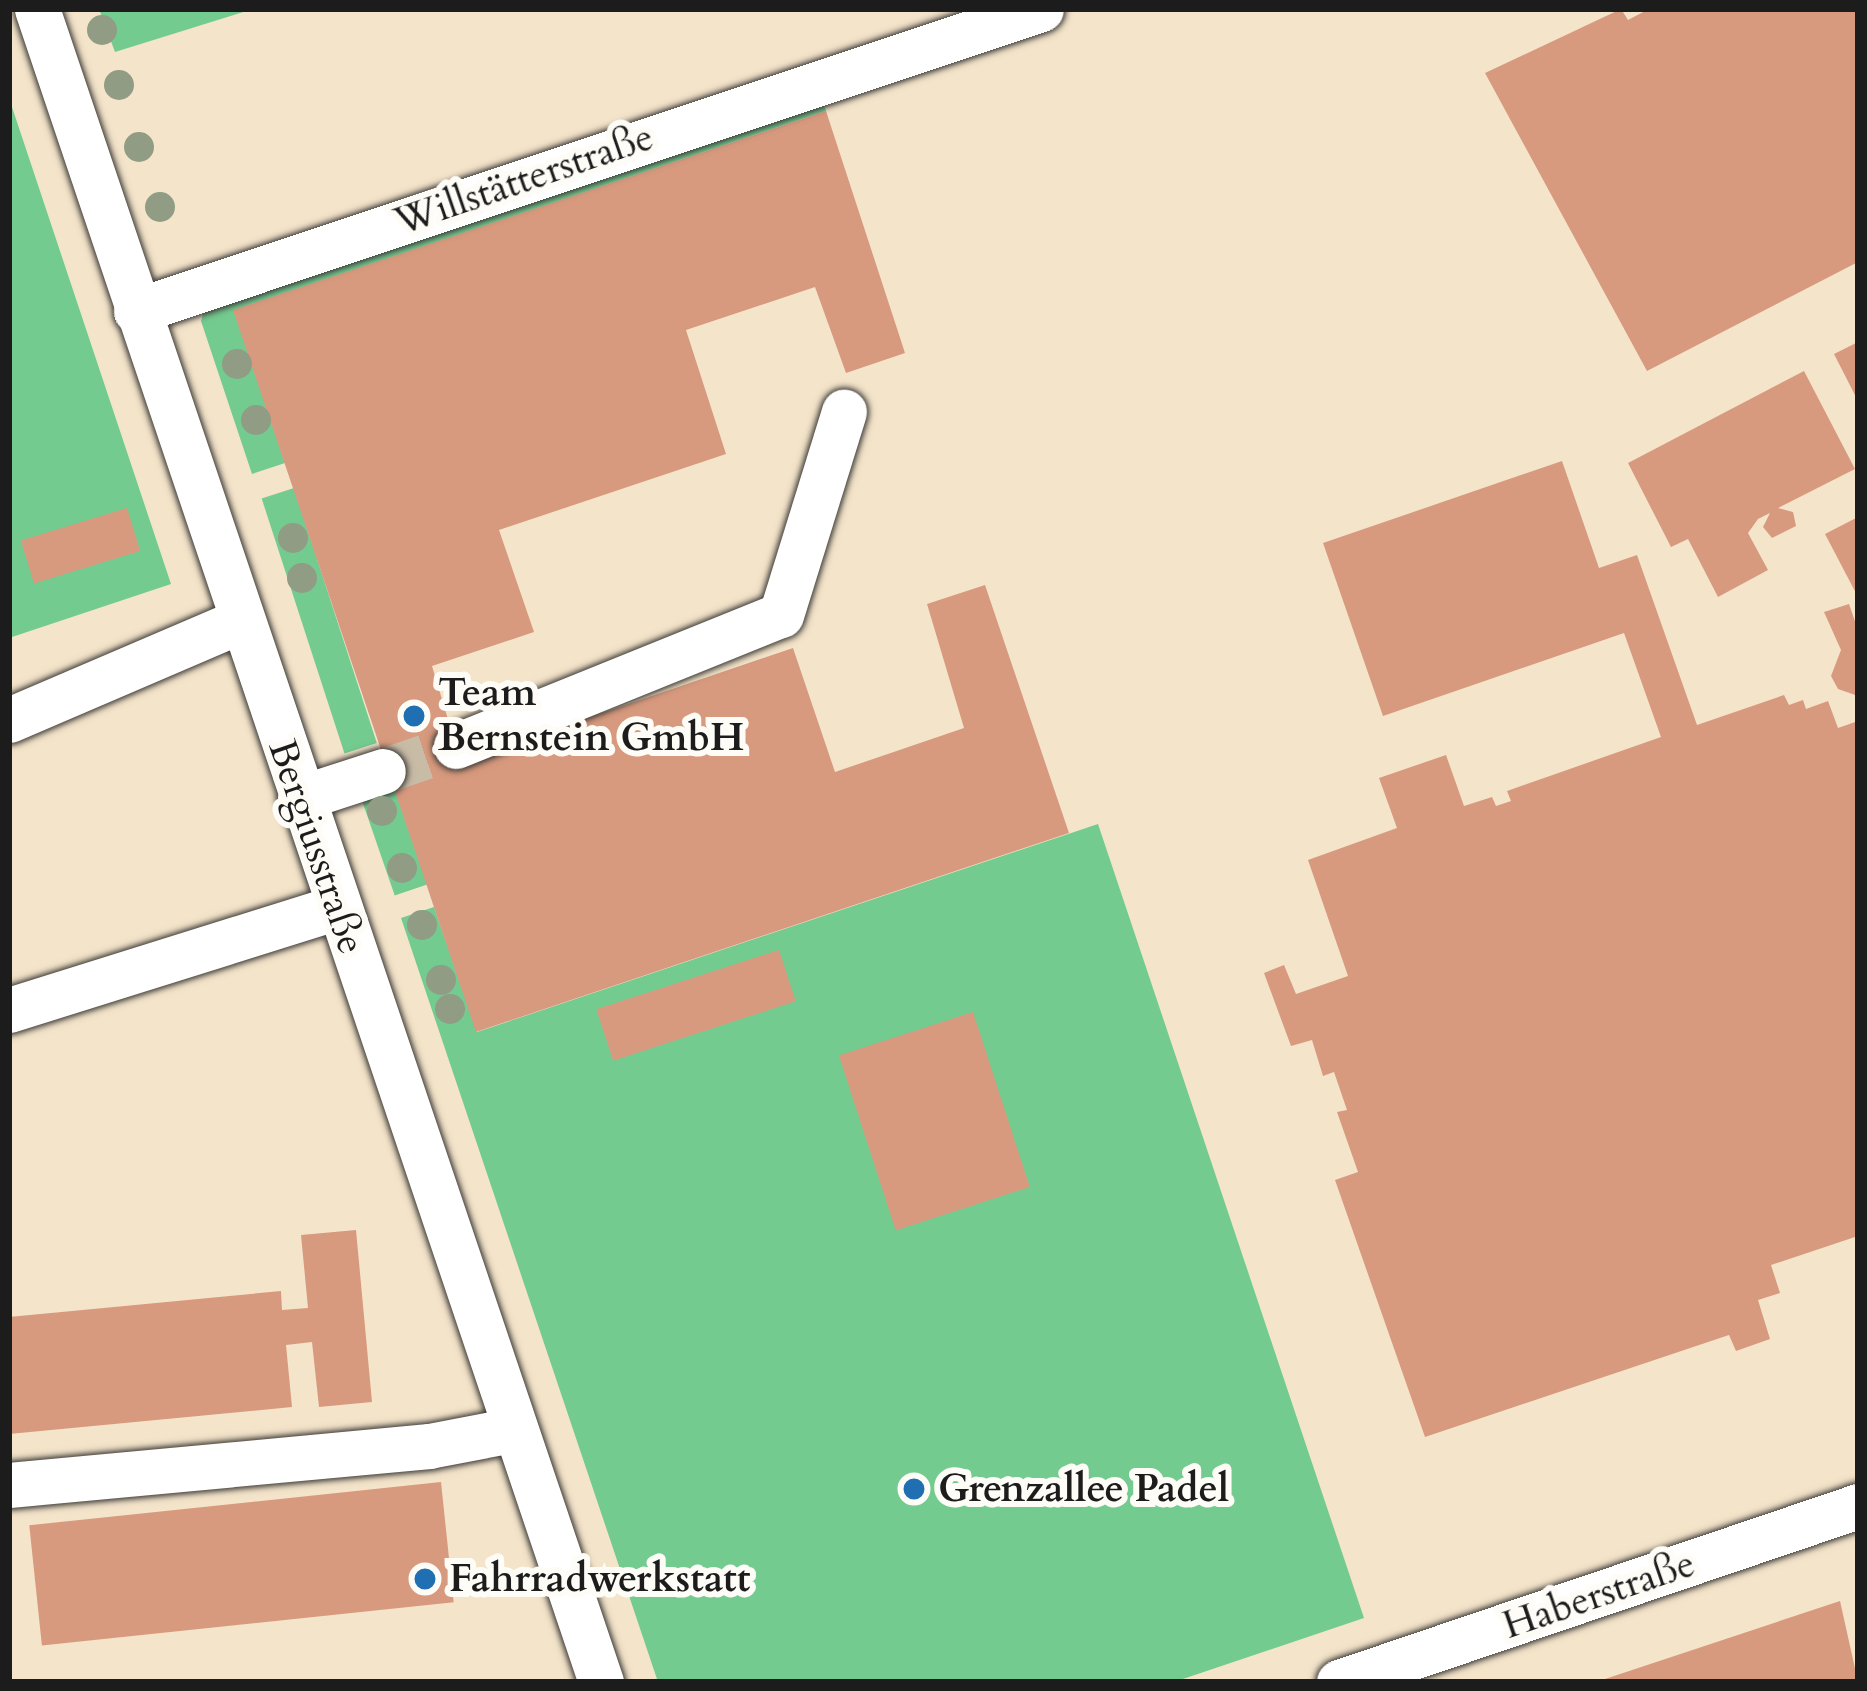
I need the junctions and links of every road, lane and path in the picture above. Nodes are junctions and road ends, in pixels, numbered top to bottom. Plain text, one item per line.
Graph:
1 (38, 9) edge
2 (1041, 9) edge
3 (136, 311) junction
4 (844, 412) dead end
5 (240, 621) junction
6 (9, 720) edge
7 (456, 746) tunnel mouth
8 (383, 771) tunnel mouth
9 (300, 798) junction
10 (337, 907) junction
11 (9, 1010) edge
12 (512, 1430) junction
13 (9, 1485) edge
14 (1858, 1506) edge
15 (602, 1682) edge
16 (1339, 1682) edge

1 - 3 street, Bergiusstraße
2 - 3 street, Willstätterstraße
3 - 5 street, Bergiusstraße
4 - 7 street
5 - 6 street
5 - 9 street, Bergiusstraße
8 - 9 street
9 - 10 street, Bergiusstraße
10 - 11 street
10 - 12 street, Bergiusstraße
12 - 13 street
12 - 15 street, Bergiusstraße
14 - 16 street, Haberstraße

